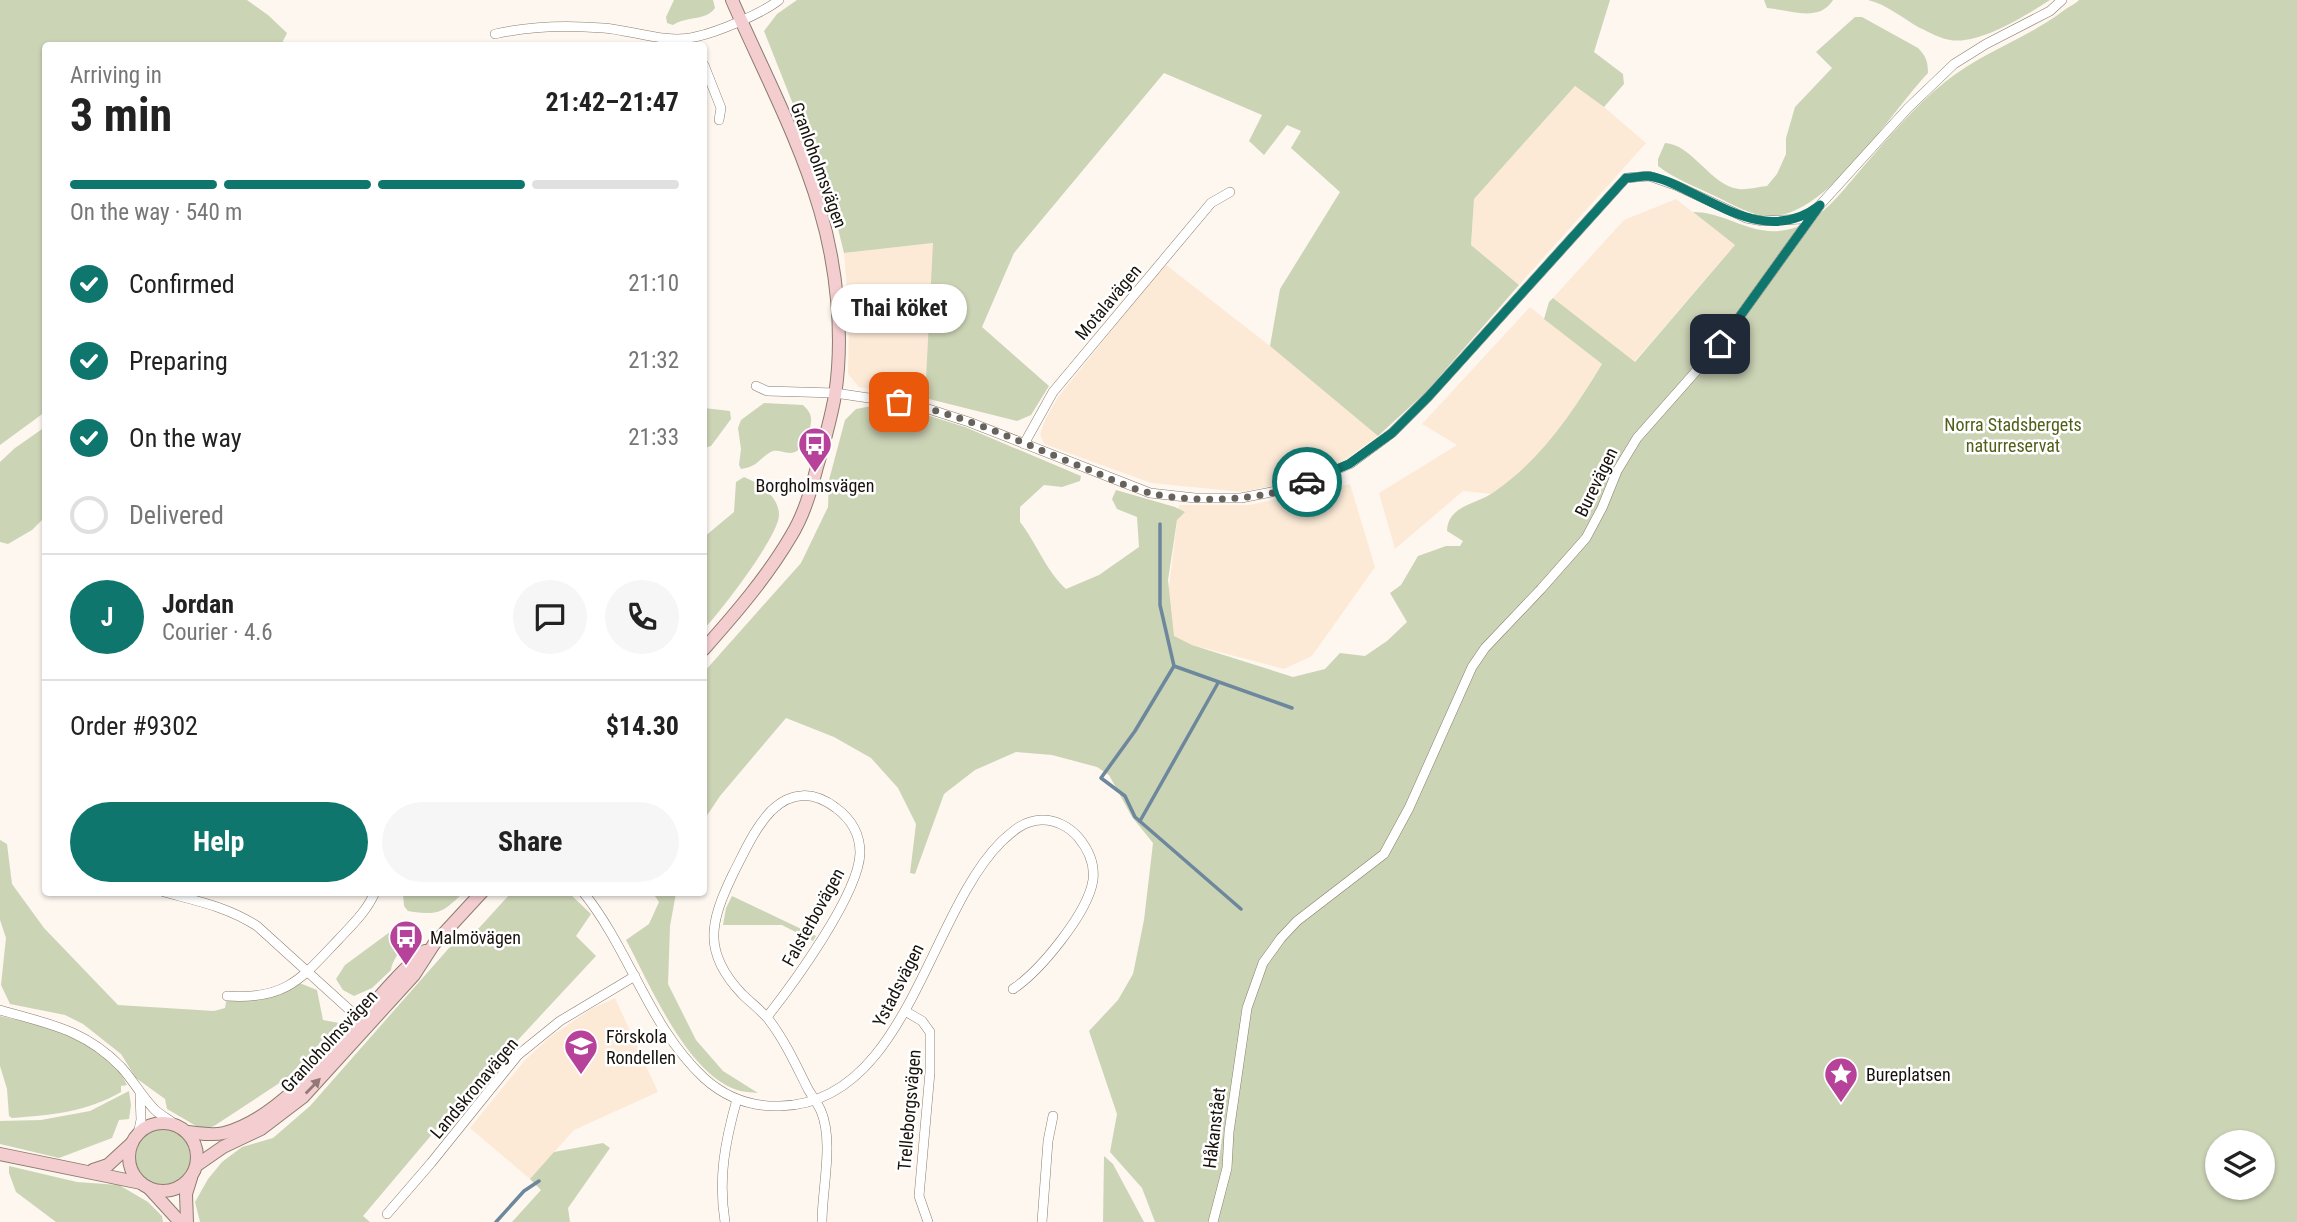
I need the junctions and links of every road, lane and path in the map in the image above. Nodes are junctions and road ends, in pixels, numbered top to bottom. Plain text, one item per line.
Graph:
1 (732, 0) edge
2 (779, 0) edge
3 (2062, 0) edge
4 (741, 20) junction
5 (495, 34) dead end
6 (695, 41) edge
7 (707, 73) edge
8 (719, 120) dead end
9 (1230, 192) dead end
10 (1820, 205) junction
11 (756, 386) dead end
12 (835, 393) junction
13 (1024, 444) junction
14 (707, 645) edge
15 (179, 896) edge
16 (373, 896) edge
17 (478, 896) edge
18 (586, 896) edge
19 (307, 972) junction
20 (635, 976) junction
21 (1013, 989) dead end
22 (227, 996) dead end
23 (0, 1010) edge
24 (905, 1011) junction
25 (767, 1017) junction
26 (363, 1023) junction
27 (1242, 1038) joint
28 (139, 1092) junction
29 (737, 1100) junction
30 (814, 1100) junction
31 (1053, 1116) dead end
32 (182, 1128) junction
33 (135, 1138) junction
34 (0, 1154) edge
35 (89, 1171) junction
36 (194, 1171) junction
37 (145, 1185) junction
38 (387, 1214) dead end
39 (180, 1222) edge
40 (187, 1222) edge
41 (725, 1222) edge
42 (822, 1222) edge
43 (928, 1222) edge
44 (1042, 1222) edge
45 (1213, 1222) edge

1 - 4 street, Granloholmsvägen
2 - 4 street
3 - 10 street, Burevägen
4 - 6 street
4 - 12 street, Granloholmsvägen
5 - 6 street
7 - 8 street
9 - 13 street, Motalavägen
10 - 13 street
10 - 27 street, Burevägen
11 - 12 street
12 - 13 street
12 - 14 street, Granloholmsvägen
15 - 19 street
16 - 19 street
17 - 26 street, Granloholmsvägen
18 - 20 street, Ystadsvägen
19 - 22 street
19 - 26 street
20 - 29 street, Ystadsvägen
20 - 38 street, Landskronavägen
21 - 24 street, Ystadsvägen
23 - 28 street
24 - 30 street, Ystadsvägen
24 - 43 street, Trelleborgsvägen
25 - 25 street, Falsterbovägen
25 - 30 street, Falsterbovägen
26 - 32 street, Granloholmsvägen
36 -> 26 street, Granloholmsvägen
27 - 45 street, Håkanstået
28 - 32 street
28 - 33 street
29 - 30 street, Ystadsvägen
29 - 41 street
30 - 42 street, Falsterbovägen
31 - 44 street
32 - 33 street
32 - 36 street
33 - 35 street
33 - 37 street
34 - 35 street
35 - 37 street
36 - 37 street
36 - 40 street
37 - 39 street

